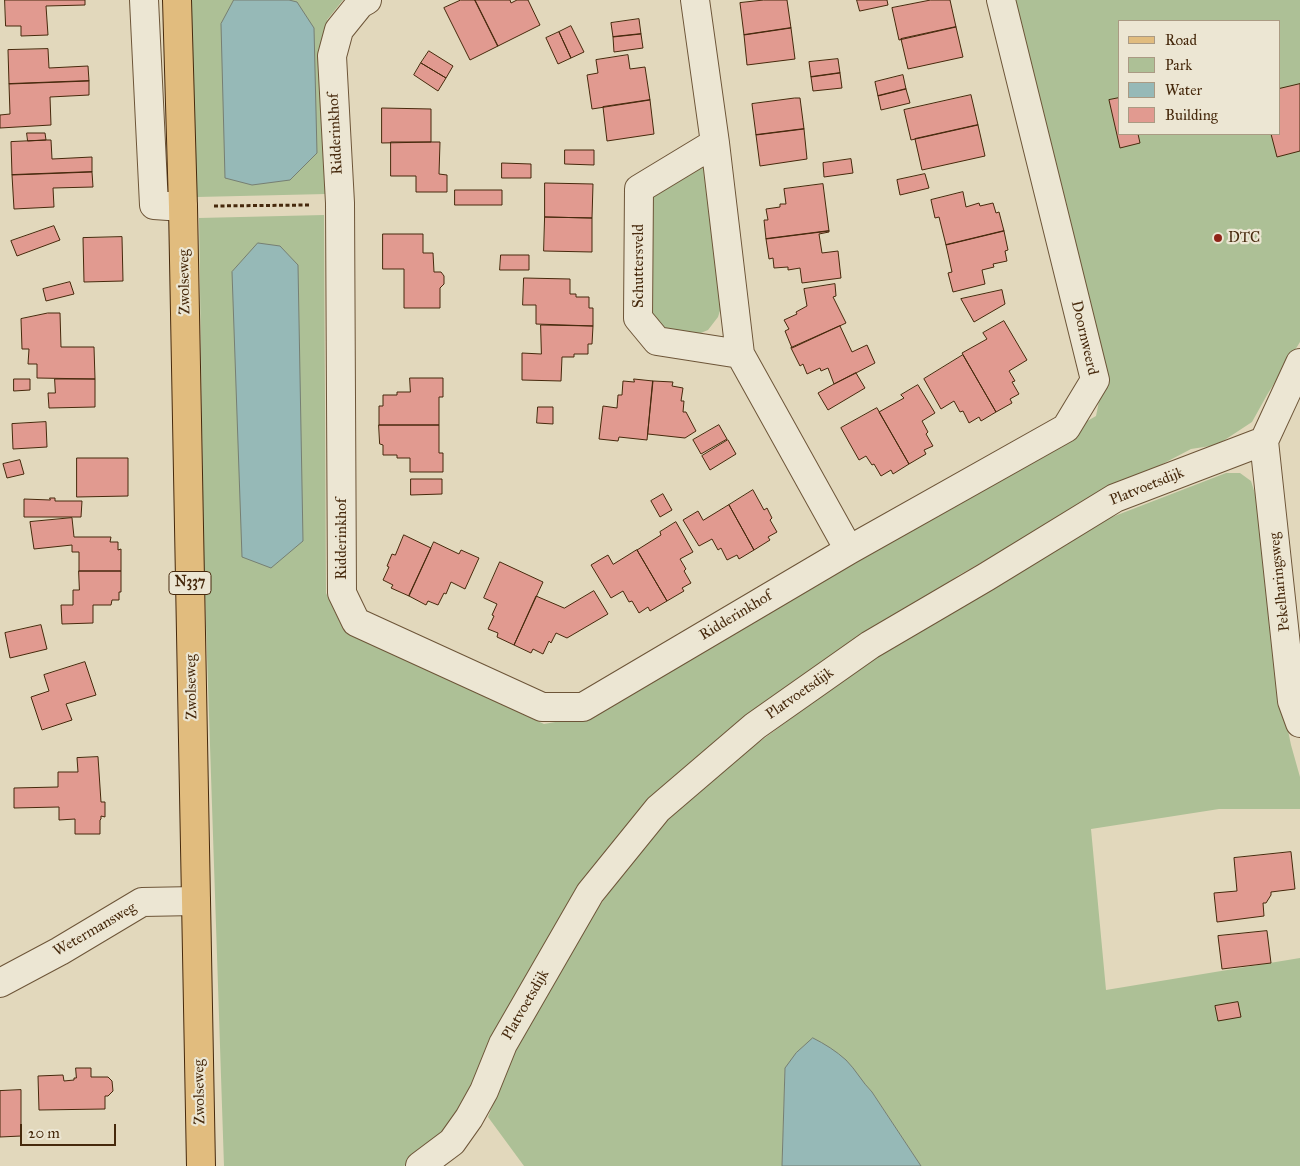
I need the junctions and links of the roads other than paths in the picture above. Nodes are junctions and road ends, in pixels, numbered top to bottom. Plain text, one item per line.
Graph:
1 (144, 0) edge
2 (177, 0) edge
3 (366, 0) edge
4 (695, 0) edge
5 (1001, 0) edge
6 (715, 143) junction
7 (183, 207) junction
8 (740, 354) junction
9 (1300, 363) edge
10 (1264, 441) junction
11 (849, 550) junction
12 (1300, 723) edge
13 (196, 901) junction
14 (0, 983) edge
15 (201, 1166) edge
16 (420, 1166) edge

1 - 7 street
2 - 7 main road, Zwolseweg / N337
3 - 11 street, Ridderinkhof
4 - 6 street
5 - 11 street, Doornweerd
6 - 8 street
6 - 8 street, Schuttersveld
7 - 13 main road, Zwolseweg / N337
8 - 11 street
9 - 10 street
10 - 12 street, Pekelharingsweg
10 - 16 street, Platvoetsdijk
13 - 14 street, Wetermansweg
13 - 15 main road, Zwolseweg / N337

